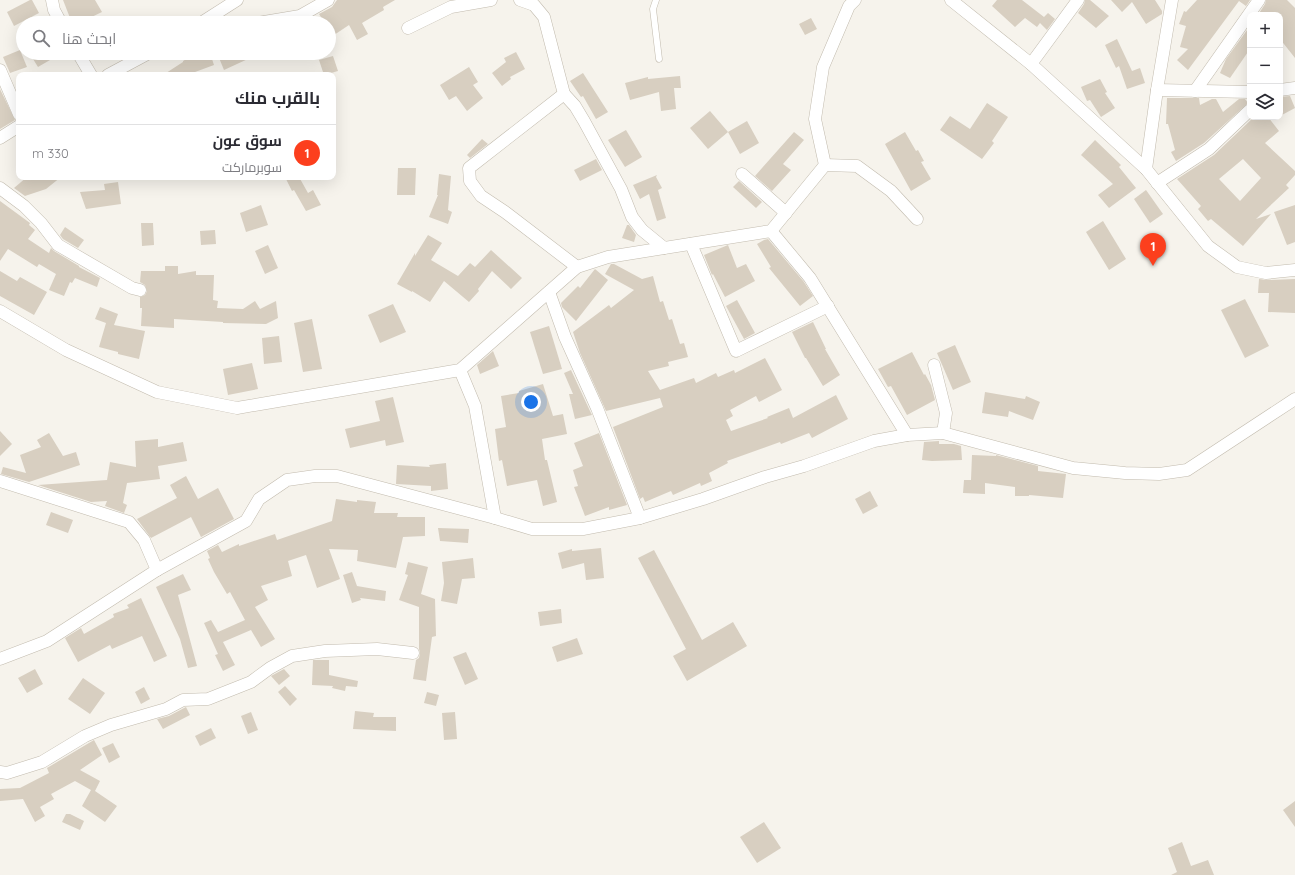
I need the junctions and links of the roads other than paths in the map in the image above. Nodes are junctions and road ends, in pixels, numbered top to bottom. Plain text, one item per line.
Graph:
1 (52, 0) edge
2 (237, 0) edge
3 (328, 0) edge
4 (491, 0) edge
5 (520, 0) edge
6 (656, 0) edge
7 (855, 0) edge
8 (951, 0) edge
9 (1078, 0) edge
10 (1172, 0) edge
11 (1259, 0) edge
12 (57, 16) edge
13 (212, 16) edge
14 (300, 16) edge
15 (408, 28) dead end
16 (659, 59) dead end
17 (82, 60) edge
18 (136, 60) edge
19 (1031, 64) junction
20 (0, 70) edge
21 (89, 72) edge
22 (114, 72) edge
23 (1295, 88) edge
24 (1157, 90) junction
25 (1283, 90) edge
26 (1195, 91) junction
27 (1247, 92) edge
28 (564, 94) junction
29 (16, 107) edge
30 (1247, 113) edge
31 (16, 128) edge
32 (0, 138) edge
33 (825, 165) junction
34 (1146, 169) junction
35 (742, 174) dead end
36 (1157, 183) junction
37 (0, 188) edge
38 (786, 213) junction
39 (916, 219) dead end
40 (771, 231) junction
41 (691, 244) junction
42 (664, 248) junction
43 (577, 267) junction
44 (1295, 270) edge
45 (140, 290) dead end
46 (549, 292) junction
47 (828, 306) junction
48 (0, 311) edge
49 (934, 365) dead end
50 (460, 370) junction
51 (1295, 399) edge
52 (943, 433) junction
53 (907, 435) junction
54 (0, 481) edge
55 (495, 518) junction
56 (640, 518) junction
57 (157, 570) junction
58 (413, 653) dead end
59 (0, 660) edge
60 (0, 772) edge

1 - 12 street
2 - 13 street
3 - 14 street
4 - 15 street
5 - 28 street
6 - 16 lane
7 - 33 street
8 - 19 street
9 - 19 street
10 - 24 street
11 - 26 street
17 - 21 street
18 - 22 street
19 - 34 street
20 - 29 street
23 - 25 street
24 - 26 street
24 - 34 street
26 - 27 street
28 - 42 street
28 - 43 street
30 - 36 street
31 - 32 street
33 - 38 street
33 - 39 street
34 - 36 street
35 - 38 street
36 - 44 street
37 - 45 street
38 - 40 street
40 - 41 street
40 - 47 street
41 - 42 street
41 - 47 street
42 - 43 street
43 - 46 street
46 - 50 street
46 - 56 street
47 - 53 street
48 - 50 street
49 - 52 street
50 - 55 street
51 - 52 street
52 - 53 street
53 - 56 street
54 - 57 street
55 - 56 street
55 - 57 street
57 - 59 street
58 - 60 street

